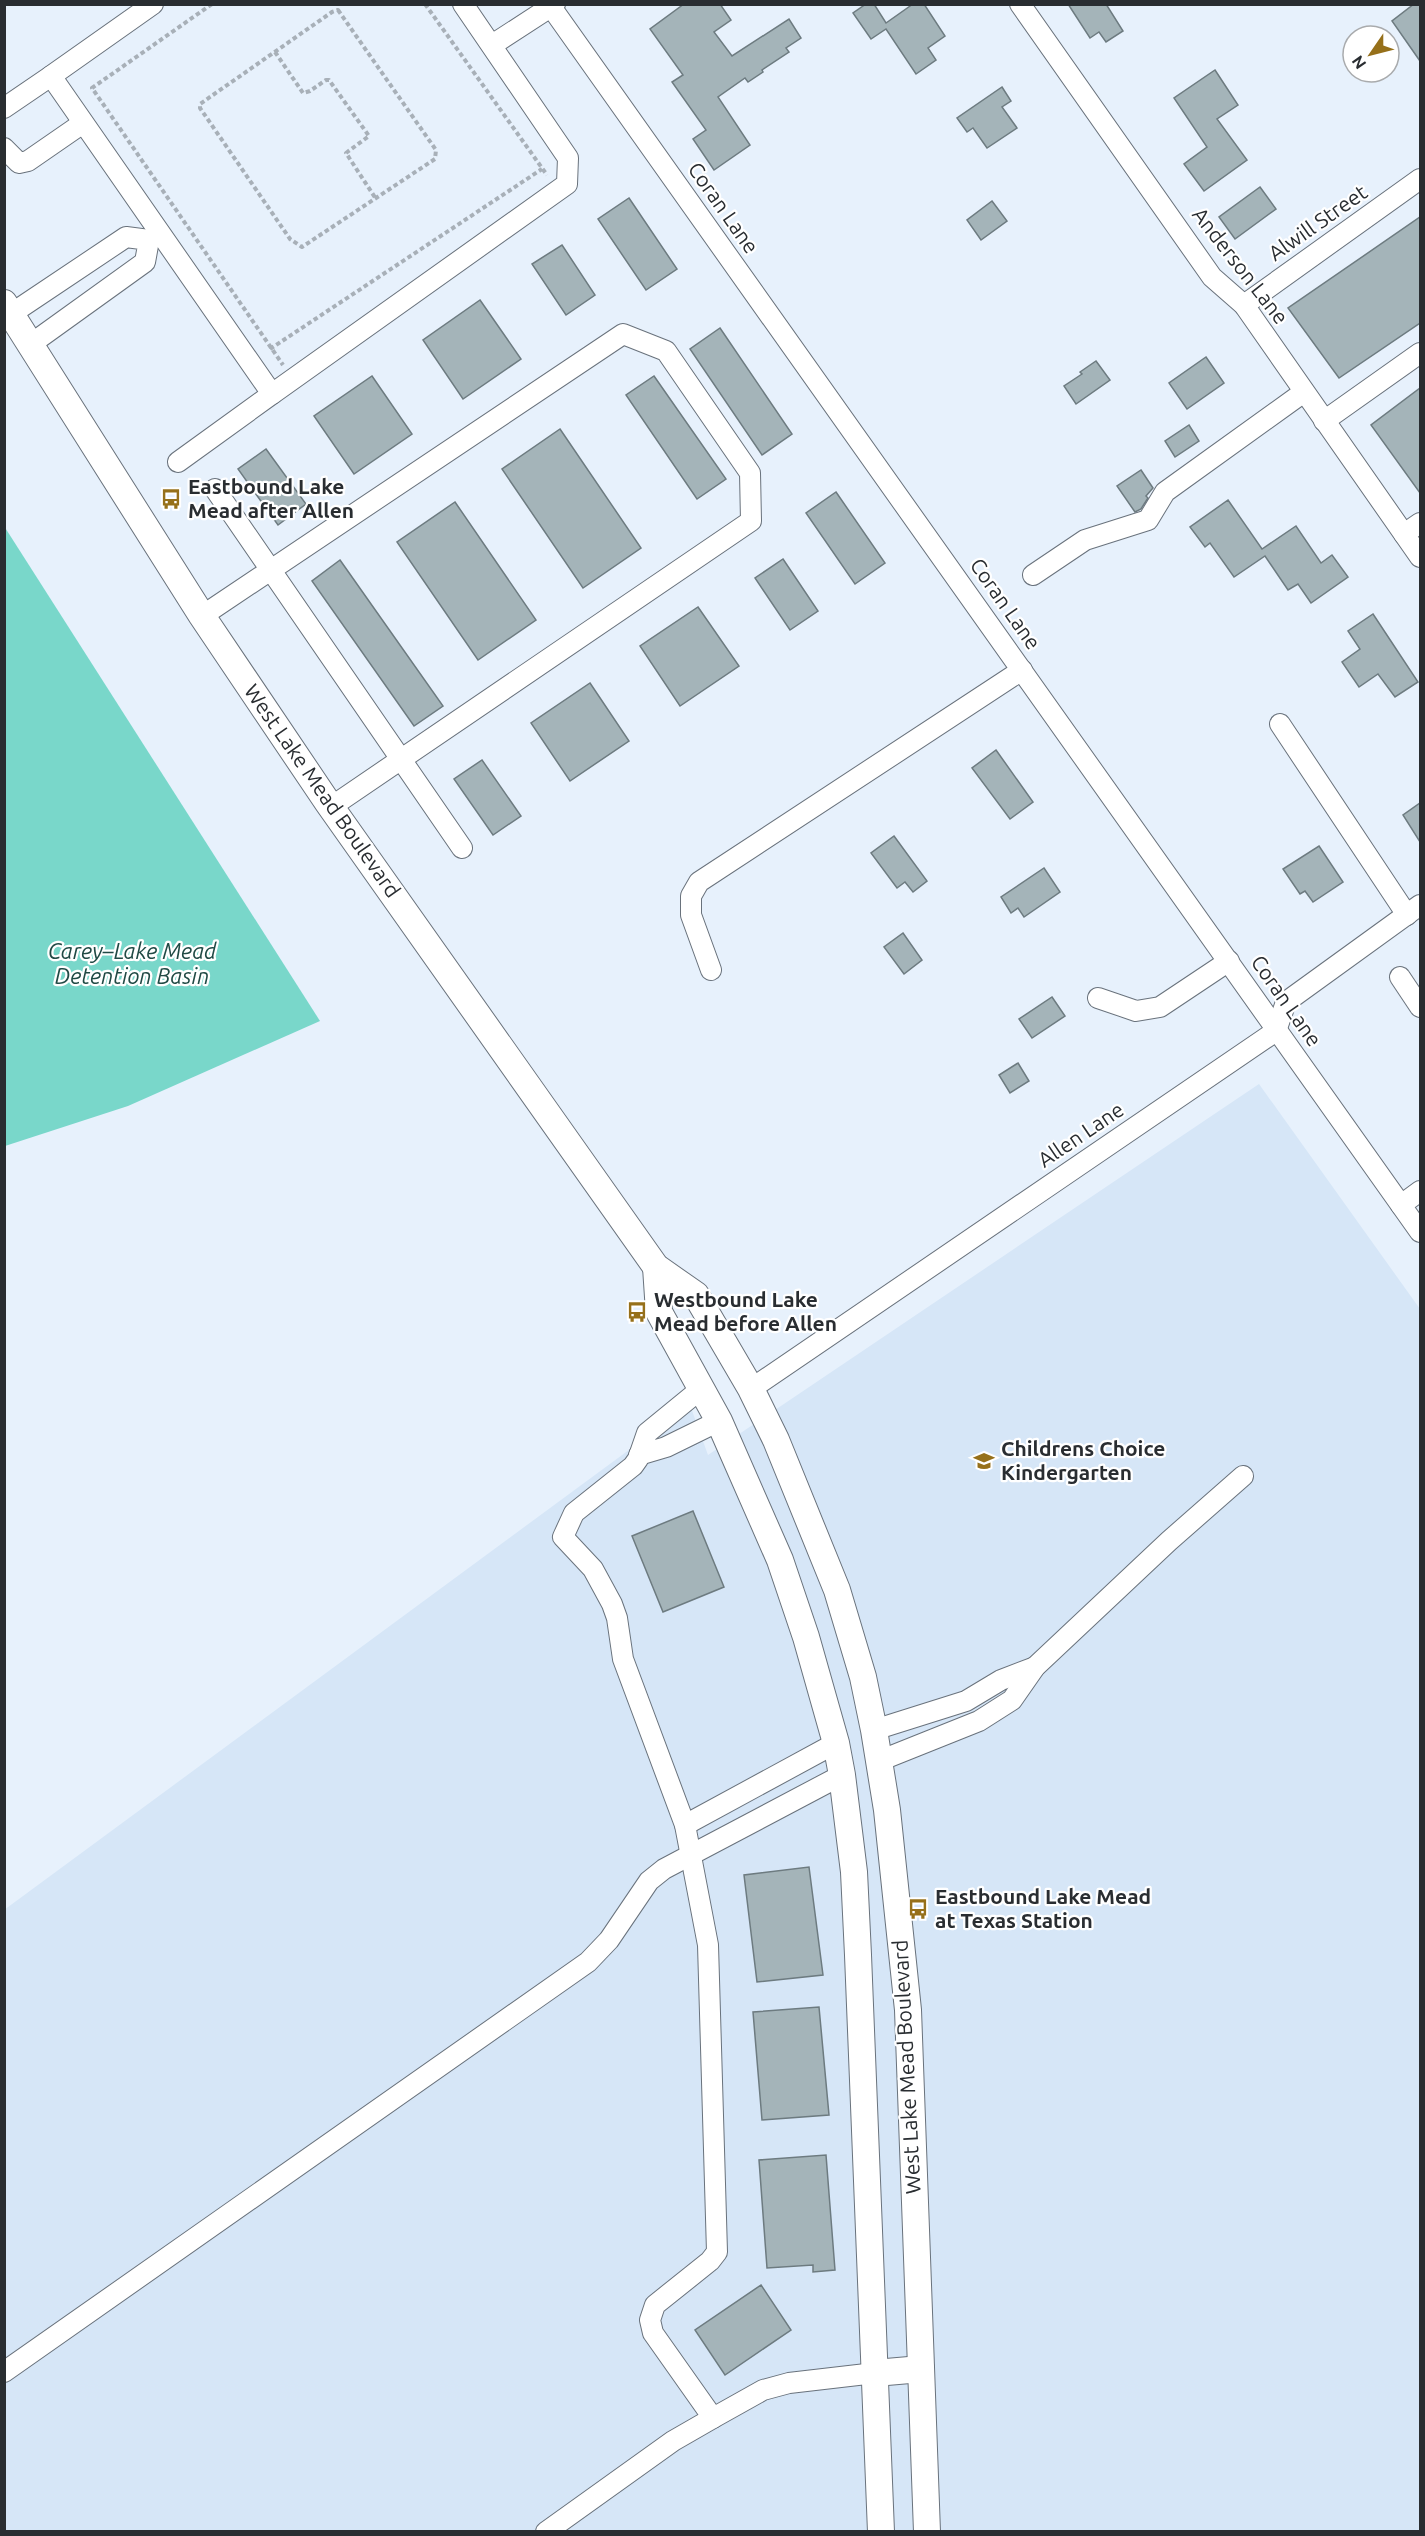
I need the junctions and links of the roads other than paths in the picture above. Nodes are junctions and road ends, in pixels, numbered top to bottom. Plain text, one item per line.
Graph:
1 (153, 4) edge
2 (463, 4) edge
3 (1020, 4) edge
4 (552, 5) edge
5 (492, 45) junction
6 (51, 76) junction
7 (4, 108) edge
8 (82, 123) junction
9 (4, 148) edge
10 (1420, 179) edge
11 (154, 237) junction
12 (1244, 305) junction
13 (8, 309) edge
14 (31, 344) junction
15 (1420, 353) edge
16 (1304, 392) junction
17 (272, 394) junction
18 (1324, 421) junction
19 (178, 462) dead end
20 (215, 489) dead end
21 (1412, 528) edge
22 (1420, 557) edge
23 (272, 570) junction
24 (1034, 574) dead end
25 (202, 616) junction
26 (1022, 670) junction
27 (1280, 724) dead end
28 (402, 759) junction
29 (331, 807) junction
30 (462, 848) dead end
31 (1414, 910) edge
32 (1229, 961) junction
33 (711, 970) dead end
34 (1400, 977) dead end
35 (1098, 998) dead end
36 (1420, 1007) edge
37 (1276, 1031) junction
38 (1420, 1191) edge
39 (1401, 1205) junction
40 (1420, 1232) edge
41 (656, 1267) junction
42 (702, 1388) junction
43 (752, 1389) junction
44 (719, 1421) junction
45 (639, 1455) junction
46 (1244, 1476) dead end
47 (1035, 1666) junction
48 (874, 1730) junction
49 (836, 1743) junction
50 (879, 1761) junction
51 (842, 1775) junction
52 (685, 1825) junction
53 (689, 1855) junction
54 (921, 2369) junction
55 (4, 2372) edge
56 (875, 2373) junction
57 (713, 2418) junction
58 (549, 2531) edge
59 (881, 2532) edge
60 (927, 2532) edge

1 - 6 street
2 - 5 street
3 - 12 street, Anderson Lane
4 - 5 street
4 - 26 street, Coran Lane
5 - 17 street
6 - 7 street
6 - 8 street
8 - 9 street
8 - 11 street
10 - 12 street, Alwill Street
11 - 13 street
11 - 14 street
11 - 17 street
12 - 16 street, Anderson Lane
13 - 14 main road, West Lake Mead Boulevard
14 - 25 main road, West Lake Mead Boulevard
15 - 18 street
16 - 18 street, Anderson Lane
16 - 24 street
17 - 19 street
18 - 21 street, Anderson Lane
20 - 23 street
21 - 22 street, Anderson Lane
23 - 25 street
23 - 28 street
23 - 28 street
25 - 29 main road, West Lake Mead Boulevard
26 - 32 street, Coran Lane
26 - 33 street
27 - 31 street
28 - 29 street
28 - 30 street
29 - 41 main road, West Lake Mead Boulevard
31 - 37 street
32 - 35 street
32 - 37 street, Coran Lane
34 - 36 street
37 - 39 street, Coran Lane
37 - 43 street, Allen Lane
38 - 39 street
39 - 40 street, Coran Lane
41 - 42 main road, West Lake Mead Boulevard
41 - 43 main road, West Lake Mead Boulevard
42 - 44 main road, West Lake Mead Boulevard
42 - 45 street
43 - 48 main road, West Lake Mead Boulevard
44 - 45 street
44 - 49 main road, West Lake Mead Boulevard
45 - 52 street
46 - 47 street
47 - 48 street
47 - 50 street
48 - 49 main road
48 - 50 main road, West Lake Mead Boulevard
49 - 51 main road, West Lake Mead Boulevard
49 - 52 street
50 - 51 main road
50 - 54 main road, West Lake Mead Boulevard
51 - 53 street
51 - 56 main road, West Lake Mead Boulevard
52 - 53 street
53 - 55 street
53 - 57 street
54 - 56 main road
54 - 60 main road, West Lake Mead Boulevard
56 - 57 street
56 - 59 main road, West Lake Mead Boulevard
57 - 58 street

